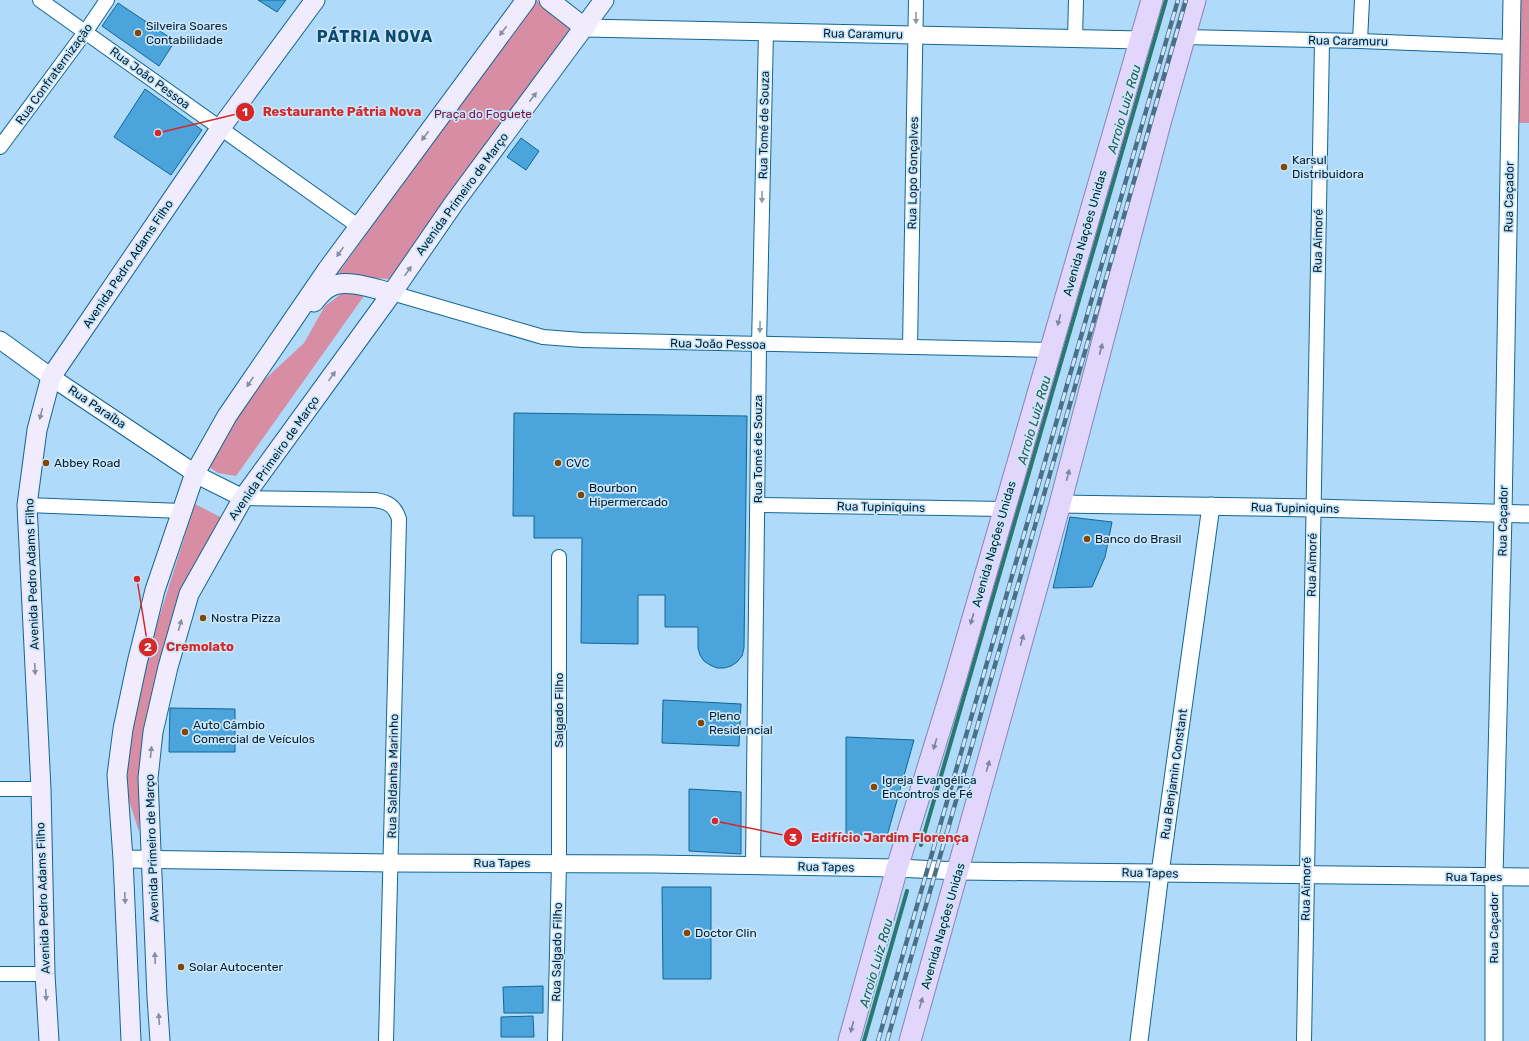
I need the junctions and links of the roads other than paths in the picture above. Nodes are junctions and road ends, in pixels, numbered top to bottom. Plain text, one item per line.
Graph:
1 (40, 0) edge
2 (107, 0) edge
3 (315, 0) edge
4 (526, 0) edge
5 (549, 0) edge
6 (604, 0) edge
7 (916, 0) edge
8 (1076, 0) edge
9 (1152, 0) edge
10 (1195, 0) edge
11 (1362, 0) edge
12 (1512, 0) edge
13 (585, 28) junction
14 (86, 31) junction
15 (766, 32) junction
16 (916, 35) junction
17 (1184, 38) junction
18 (1075, 39) junction
19 (1141, 40) junction
20 (1322, 41) junction
21 (1360, 41) junction
22 (1512, 47) junction
23 (220, 129) junction
24 (0, 147) edge
25 (358, 226) junction
26 (392, 293) junction
27 (0, 340) edge
28 (759, 345) junction
29 (910, 347) junction
30 (1050, 350) junction
31 (268, 355) junction
32 (51, 377) junction
33 (195, 473) junction
34 (243, 498) junction
35 (1060, 504) junction
36 (28, 505) junction
37 (758, 506) junction
38 (1211, 506) junction
39 (1314, 508) junction
40 (1004, 509) junction
41 (182, 511) junction
42 (1503, 514) junction
43 (1529, 514) edge
44 (559, 557) dead end
45 (0, 789) edge
46 (40, 789) junction
47 (123, 859) junction
48 (152, 860) junction
49 (559, 863) junction
50 (392, 864) junction
51 (753, 866) junction
52 (897, 868) junction
53 (958, 871) junction
54 (1160, 873) junction
55 (1307, 874) junction
56 (1494, 877) junction
57 (1529, 877) edge
58 (0, 974) edge
59 (45, 974) junction
60 (49, 1041) edge
61 (131, 1041) edge
62 (160, 1041) edge
63 (386, 1041) edge
64 (555, 1041) edge
65 (849, 1041) edge
66 (910, 1041) edge
67 (1139, 1041) edge
68 (1304, 1041) edge
69 (1494, 1041) edge

1 - 14 street, Rua João Pessoa
2 - 14 street, Rua Confraternização
3 - 23 main road, Avenida Pedro Adams Filho
4 -> 25 main road
5 - 13 main road
6 - 13 main road, Avenida Primeiro de Março
7 -> 16 street, Rua Lopo Gonçalves
8 - 18 street
9 - 19 main road, Avenida Nações Unidas
10 - 17 main road, Avenida Nações Unidas
11 - 21 street
12 - 22 street, Rua Caçador
13 - 15 street, Rua Caramuru
26 -> 13 main road, Avenida Primeiro de Março
14 - 23 street, Rua João Pessoa
14 - 24 street, Rua Confraternização
15 - 16 street, Rua Caramuru
15 -> 28 street, Rua Tomé de Souza
16 - 18 street, Rua Caramuru
16 - 29 street, Rua Lopo Gonçalves
17 - 20 street, Rua Caramuru
35 -> 17 main road, Avenida Nações Unidas
18 - 19 street, Rua Caramuru
19 -> 30 main road, Avenida Nações Unidas
20 - 21 street, Rua Caramuru
20 - 39 street, Rua Aimoré
21 - 22 street, Rua Caramuru
22 - 42 street, Rua Caçador
23 - 25 street, Rua João Pessoa
23 - 32 main road, Avenida Pedro Adams Filho
25 -> 31 main road
26 - 28 street, Rua João Pessoa
26 - 31 main road
34 -> 26 main road, Avenida Primeiro de Março
27 - 32 street, Rua Paraíba
28 - 29 street, Rua João Pessoa
28 - 37 street, Rua Tomé de Souza
29 - 30 street, Rua João Pessoa
30 - 40 main road, Avenida Nações Unidas
31 -> 33 main road
32 - 33 street, Rua Paraíba
32 -> 36 main road, Avenida Pedro Adams Filho
33 - 34 street, Rua Paraíba
33 - 41 main road
48 -> 34 main road, Avenida Primeiro de Março
34 - 50 street, Rua Saldanha Marinho
35 - 38 street, Rua Tupiniquins
53 -> 35 main road, Avenida Nações Unidas
36 - 41 street
36 -> 46 main road, Avenida Pedro Adams Filho
37 - 40 street, Rua Tupiniquins
37 - 51 street, Rua Tomé de Souza
38 - 39 street, Rua Tupiniquins
38 - 54 street, Rua Benjamin Constant
39 - 42 street, Rua Tupiniquins
39 - 55 street, Rua Aimoré
40 -> 52 main road, Avenida Nações Unidas
41 - 47 main road
42 - 43 street, Rua Tupiniquins
42 - 56 street, Rua Caçador
44 - 49 street, Salgado Filho
45 - 46 street
46 - 59 main road, Avenida Pedro Adams Filho
47 - 48 street, Rua Tapes
47 -> 61 main road
48 - 50 street, Rua Tapes
62 -> 48 main road, Avenida Primeiro de Março
49 - 50 street, Rua Tapes
49 - 51 street, Rua Tapes
49 - 64 street, Rua Salgado Filho
50 - 63 street, Rua Saldanha Marinho
51 - 52 street, Rua Tapes
52 - 53 street, Rua Tapes
52 -> 65 main road, Avenida Nações Unidas
53 - 54 street, Rua Tapes
66 -> 53 main road, Avenida Nações Unidas
54 - 55 street, Rua Tapes
54 - 67 street, Rua Benjamin Constant
55 - 56 street, Rua Tapes
55 - 68 street, Rua Aimoré
56 - 57 street, Rua Tapes
56 - 69 street, Rua Caçador
58 - 59 street
59 -> 60 main road, Avenida Pedro Adams Filho

